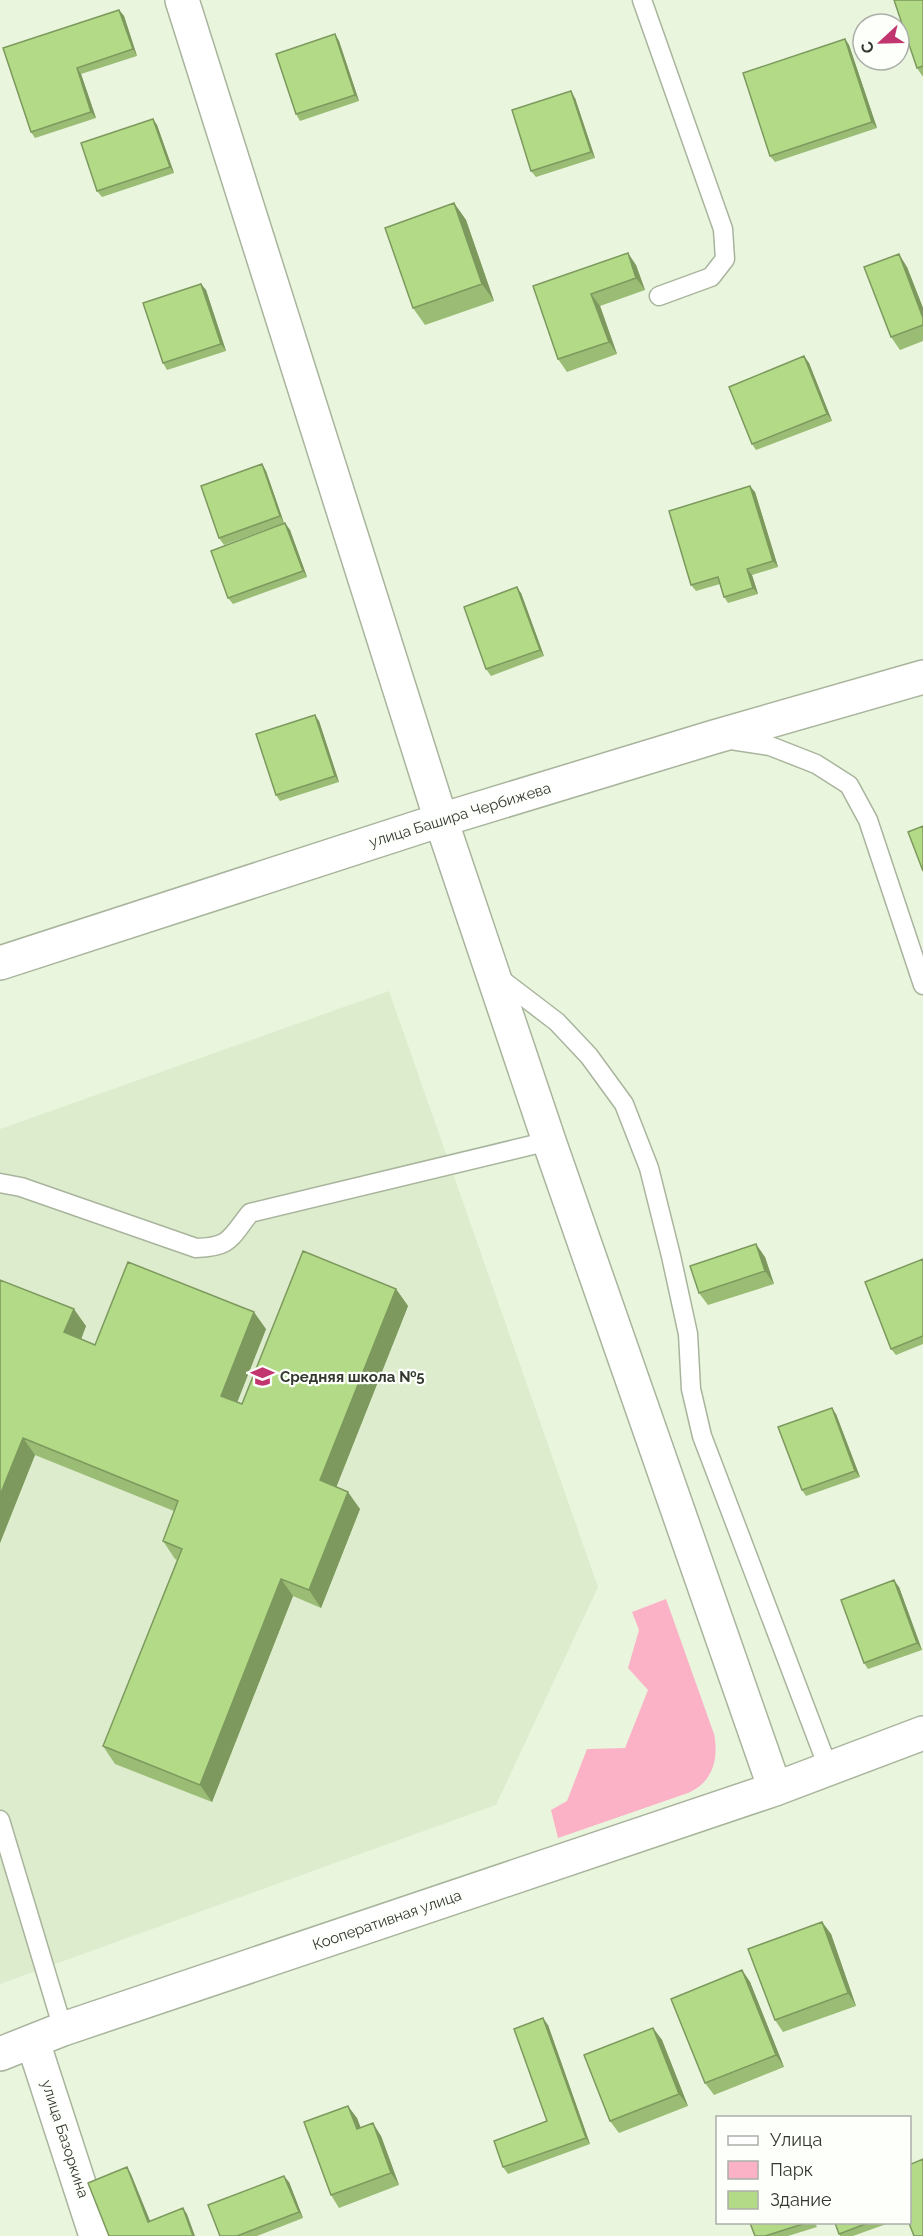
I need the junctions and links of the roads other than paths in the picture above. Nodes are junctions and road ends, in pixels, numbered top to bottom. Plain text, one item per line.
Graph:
1 (182, 0) edge
2 (642, 0) edge
3 (659, 296) dead end
4 (923, 677) edge
5 (714, 737) junction
6 (441, 820) junction
7 (0, 963) edge
8 (493, 973) junction
9 (923, 985) edge
10 (549, 1141) junction
11 (0, 1183) edge
12 (923, 1733) edge
13 (829, 1770) junction
14 (775, 1789) junction
15 (0, 1820) edge
16 (63, 2029) junction
17 (33, 2042) junction
18 (0, 2054) edge
19 (96, 2236) edge

1 - 6 street
2 - 3 lane
4 - 5 street, улица Башира Чербижева
5 - 6 street, улица Башира Чербижева
5 - 9 lane
6 - 7 street, улица Башира Чербижева
6 - 8 street
8 - 10 street
8 - 13 lane
10 - 11 lane
10 - 14 street
12 - 13 street, Кооперативная улица
13 - 14 street, Кооперативная улица
14 - 16 street, Кооперативная улица
15 - 16 lane
16 - 17 street, Кооперативная улица
17 - 18 street, Кооперативная улица
17 - 19 street, улица Базоркина

